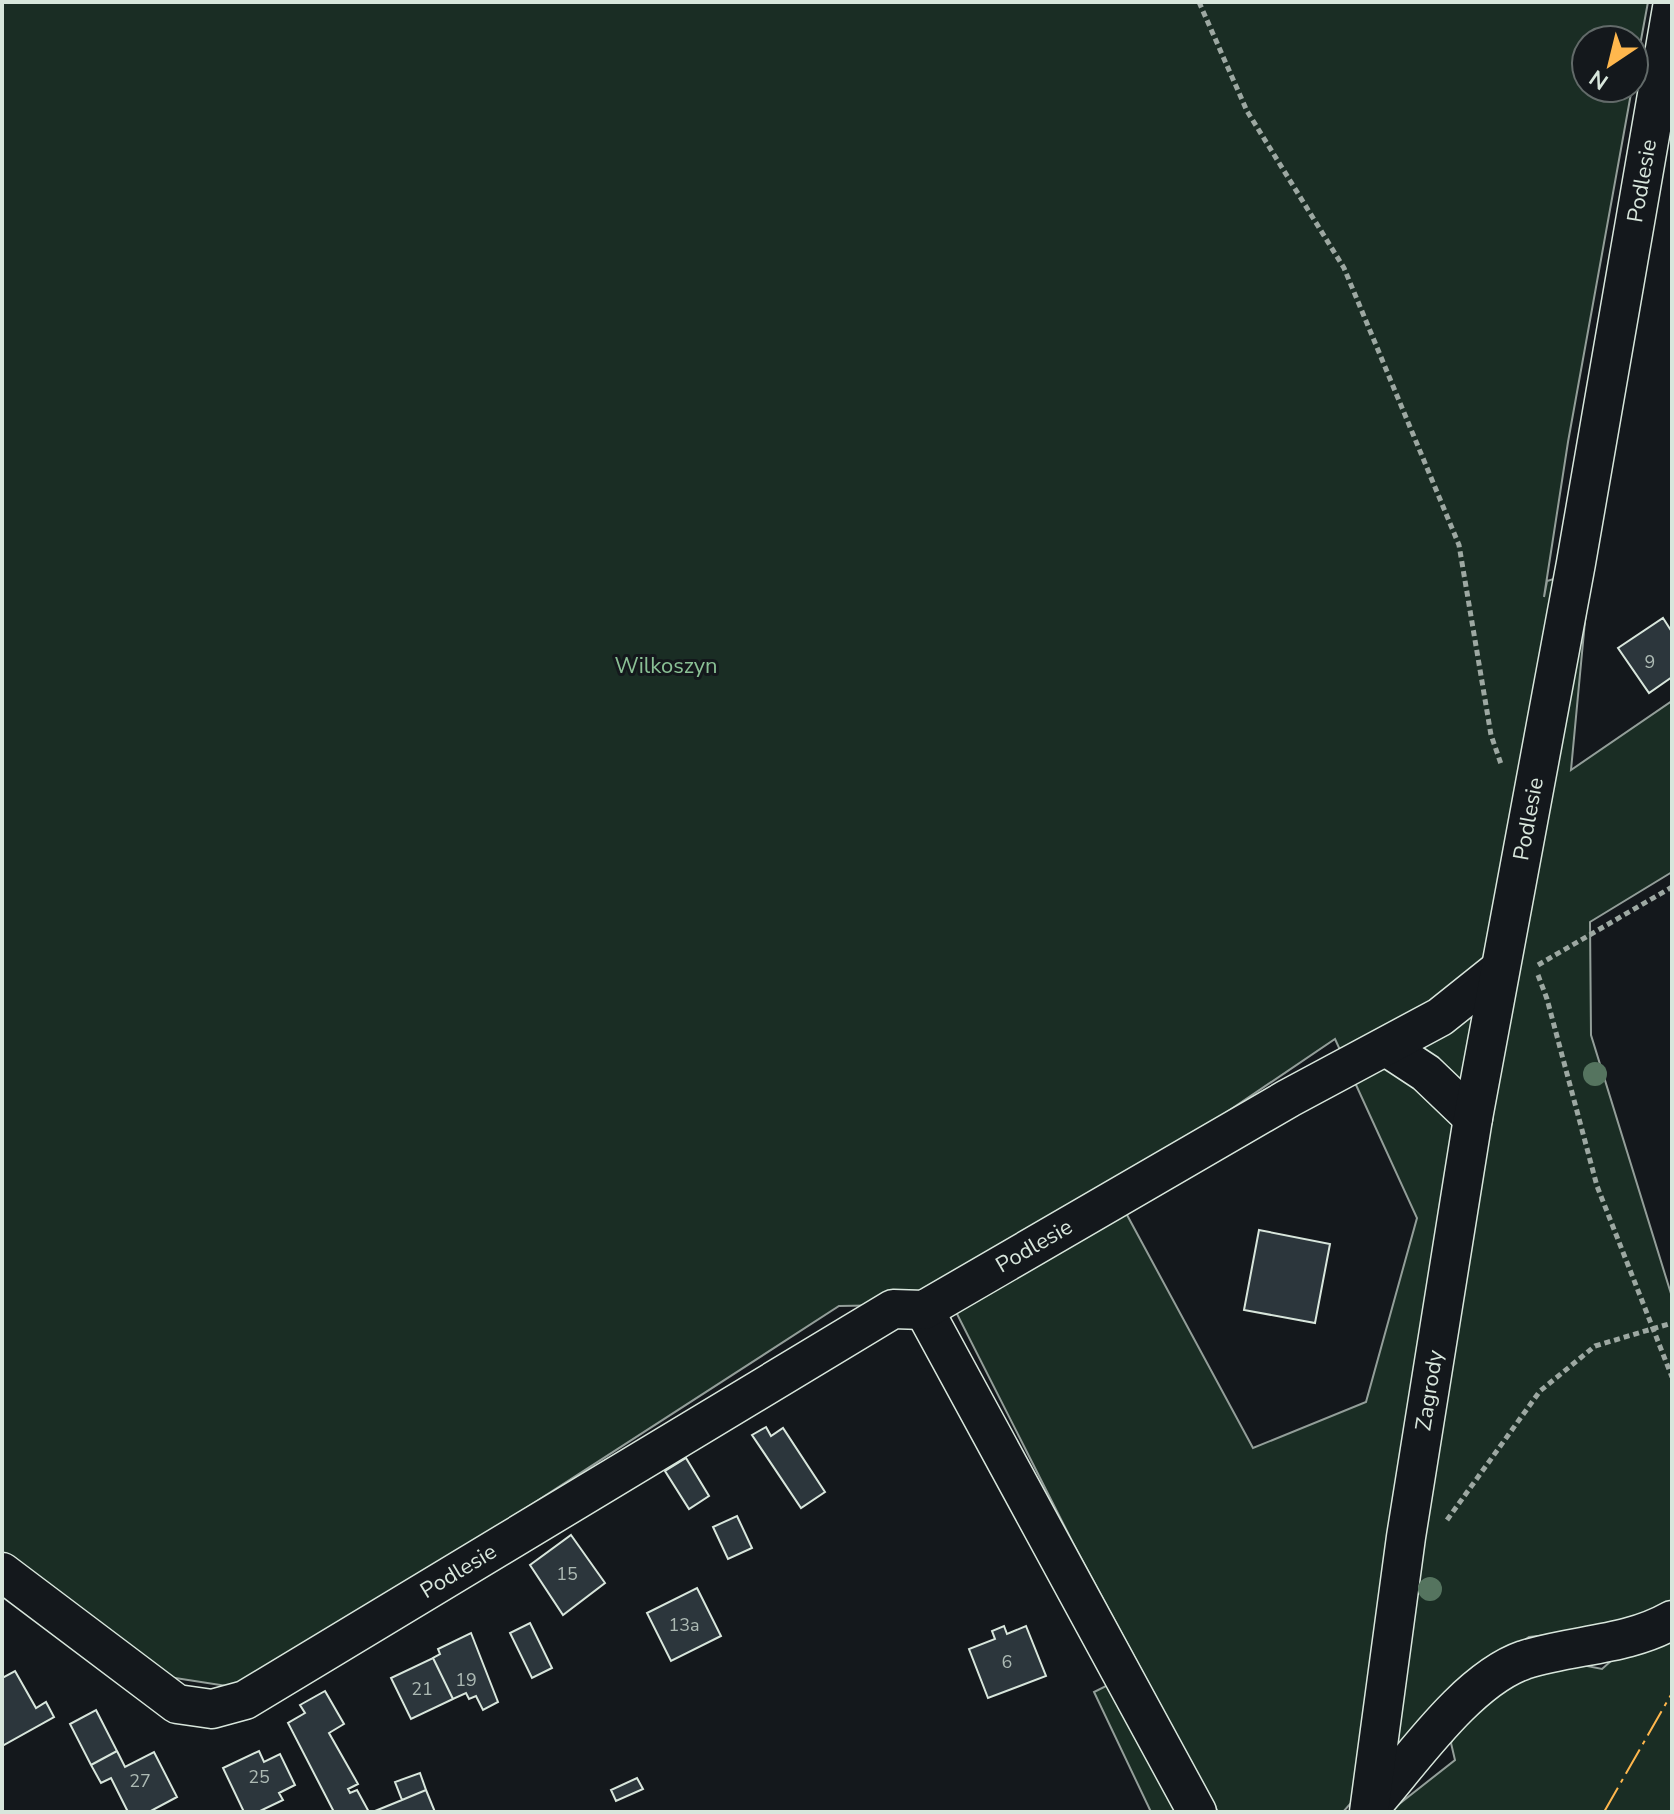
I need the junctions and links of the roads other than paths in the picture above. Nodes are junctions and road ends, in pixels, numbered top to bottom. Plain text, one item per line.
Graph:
1 (1672, 8) edge
2 (1500, 969) junction
3 (1388, 1048) junction
4 (1473, 1118) junction
5 (924, 1310) junction
6 (2, 1572) edge
7 (1672, 1620) edge
8 (1369, 1810) edge
9 (1197, 1812) edge

1 - 2 street, Podlesie
2 - 3 street, Podlesie
2 - 4 street, Zagrody
3 - 4 street
3 - 5 street, Podlesie
4 - 8 street, Zagrody
5 - 6 street, Podlesie
5 - 9 street
7 - 8 street

